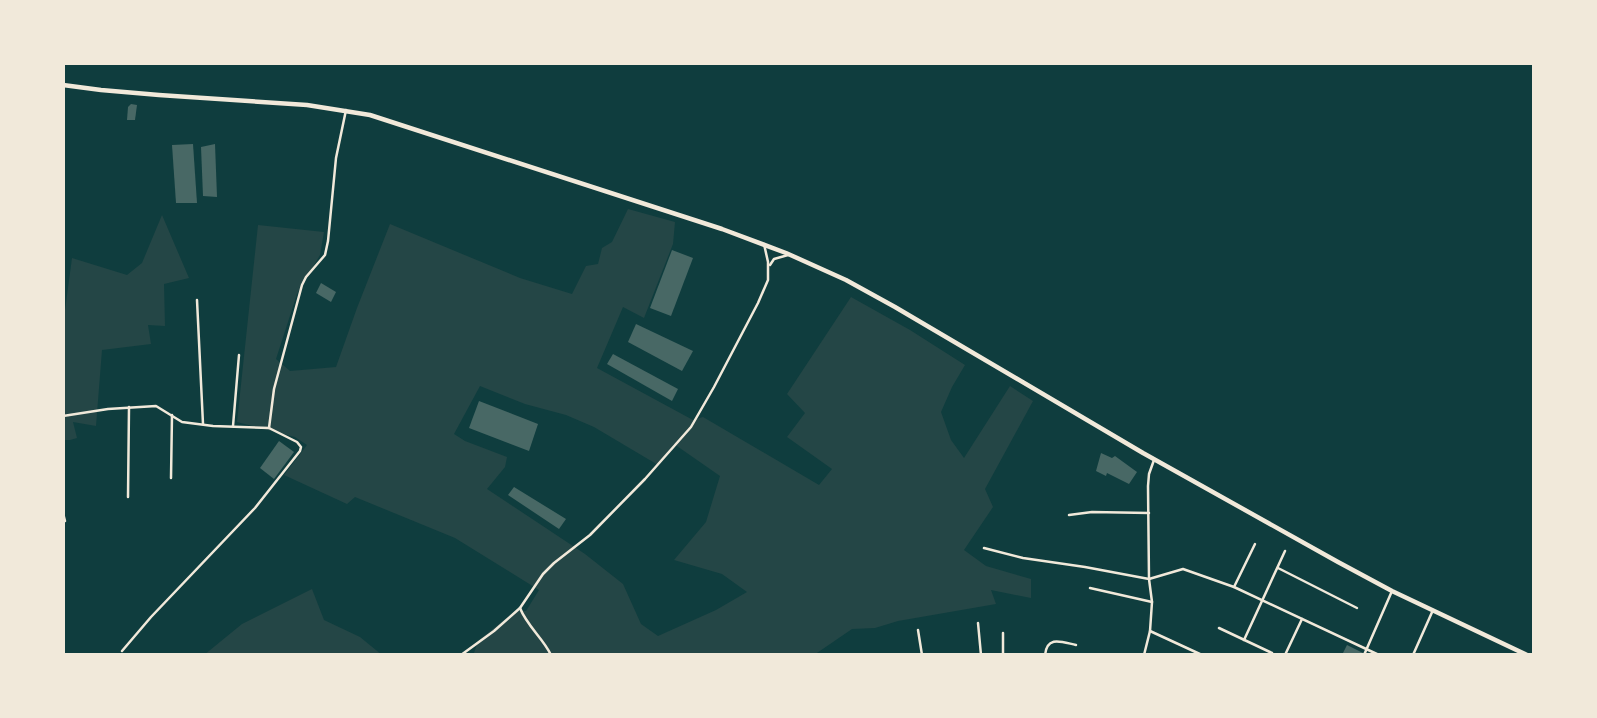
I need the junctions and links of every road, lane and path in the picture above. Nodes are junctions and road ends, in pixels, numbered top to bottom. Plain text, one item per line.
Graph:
1 (63, 85) edge
2 (346, 110) junction
3 (764, 244) junction
4 (792, 255) junction
5 (769, 268) junction
6 (197, 300) dead end
7 (239, 355) dead end
8 (129, 407) junction
9 (172, 415) junction
10 (63, 416) edge
11 (203, 424) junction
12 (233, 426) junction
13 (269, 428) junction
14 (1154, 460) junction
15 (171, 478) dead end
16 (128, 497) dead end
17 (63, 513) edge
18 (1149, 513) junction
19 (1069, 515) dead end
20 (65, 521) dead end
21 (1255, 544) dead end
22 (984, 548) dead end
23 (1285, 551) dead end
24 (1278, 568) junction
25 (1149, 579) junction
26 (1234, 587) junction
27 (1090, 588) dead end
28 (1392, 591) junction
29 (1262, 600) junction
30 (1152, 602) junction
31 (520, 608) junction
32 (1357, 608) dead end
33 (1433, 610) junction
34 (1302, 619) junction
35 (978, 623) dead end
36 (1219, 628) dead end
37 (918, 630) dead end
38 (1150, 631) junction
39 (1003, 633) dead end
40 (1244, 640) junction
41 (1076, 645) dead end
42 (1366, 649) junction
43 (122, 651) dead end
44 (1272, 653) edge
45 (461, 655) edge
46 (551, 655) edge
47 (922, 655) edge
48 (981, 655) edge
49 (1003, 655) edge
50 (1045, 655) edge
51 (1144, 655) edge
52 (1202, 655) edge
53 (1285, 655) edge
54 (1364, 655) edge
55 (1379, 655) edge
56 (1413, 655) edge
57 (1527, 655) edge

1 - 2 main road
2 - 3 main road
2 - 13 street
3 - 4 main road
3 - 5 street
4 - 5 street
4 - 14 main road
5 - 31 street
6 - 11 street
7 - 12 street
8 - 9 street
8 - 10 street
8 - 16 street
9 - 11 street
9 - 15 street
11 - 12 street
12 - 13 street
13 - 43 street
14 - 18 street
14 - 28 main road
17 - 20 street
18 - 19 street
18 - 25 street
21 - 26 street
22 - 25 street
23 - 24 street
24 - 29 street
24 - 32 street
25 - 26 street
25 - 30 street
26 - 29 street
27 - 30 street
28 - 33 main road
28 - 42 street
29 - 34 street
29 - 40 street
30 - 38 street
31 - 45 street
31 - 46 street
33 - 56 street
33 - 57 main road
34 - 42 street
34 - 53 street
35 - 48 street
36 - 40 street
37 - 47 street
38 - 51 street
38 - 52 street
39 - 49 street
40 - 44 street
41 - 50 street
42 - 54 street
42 - 55 street

